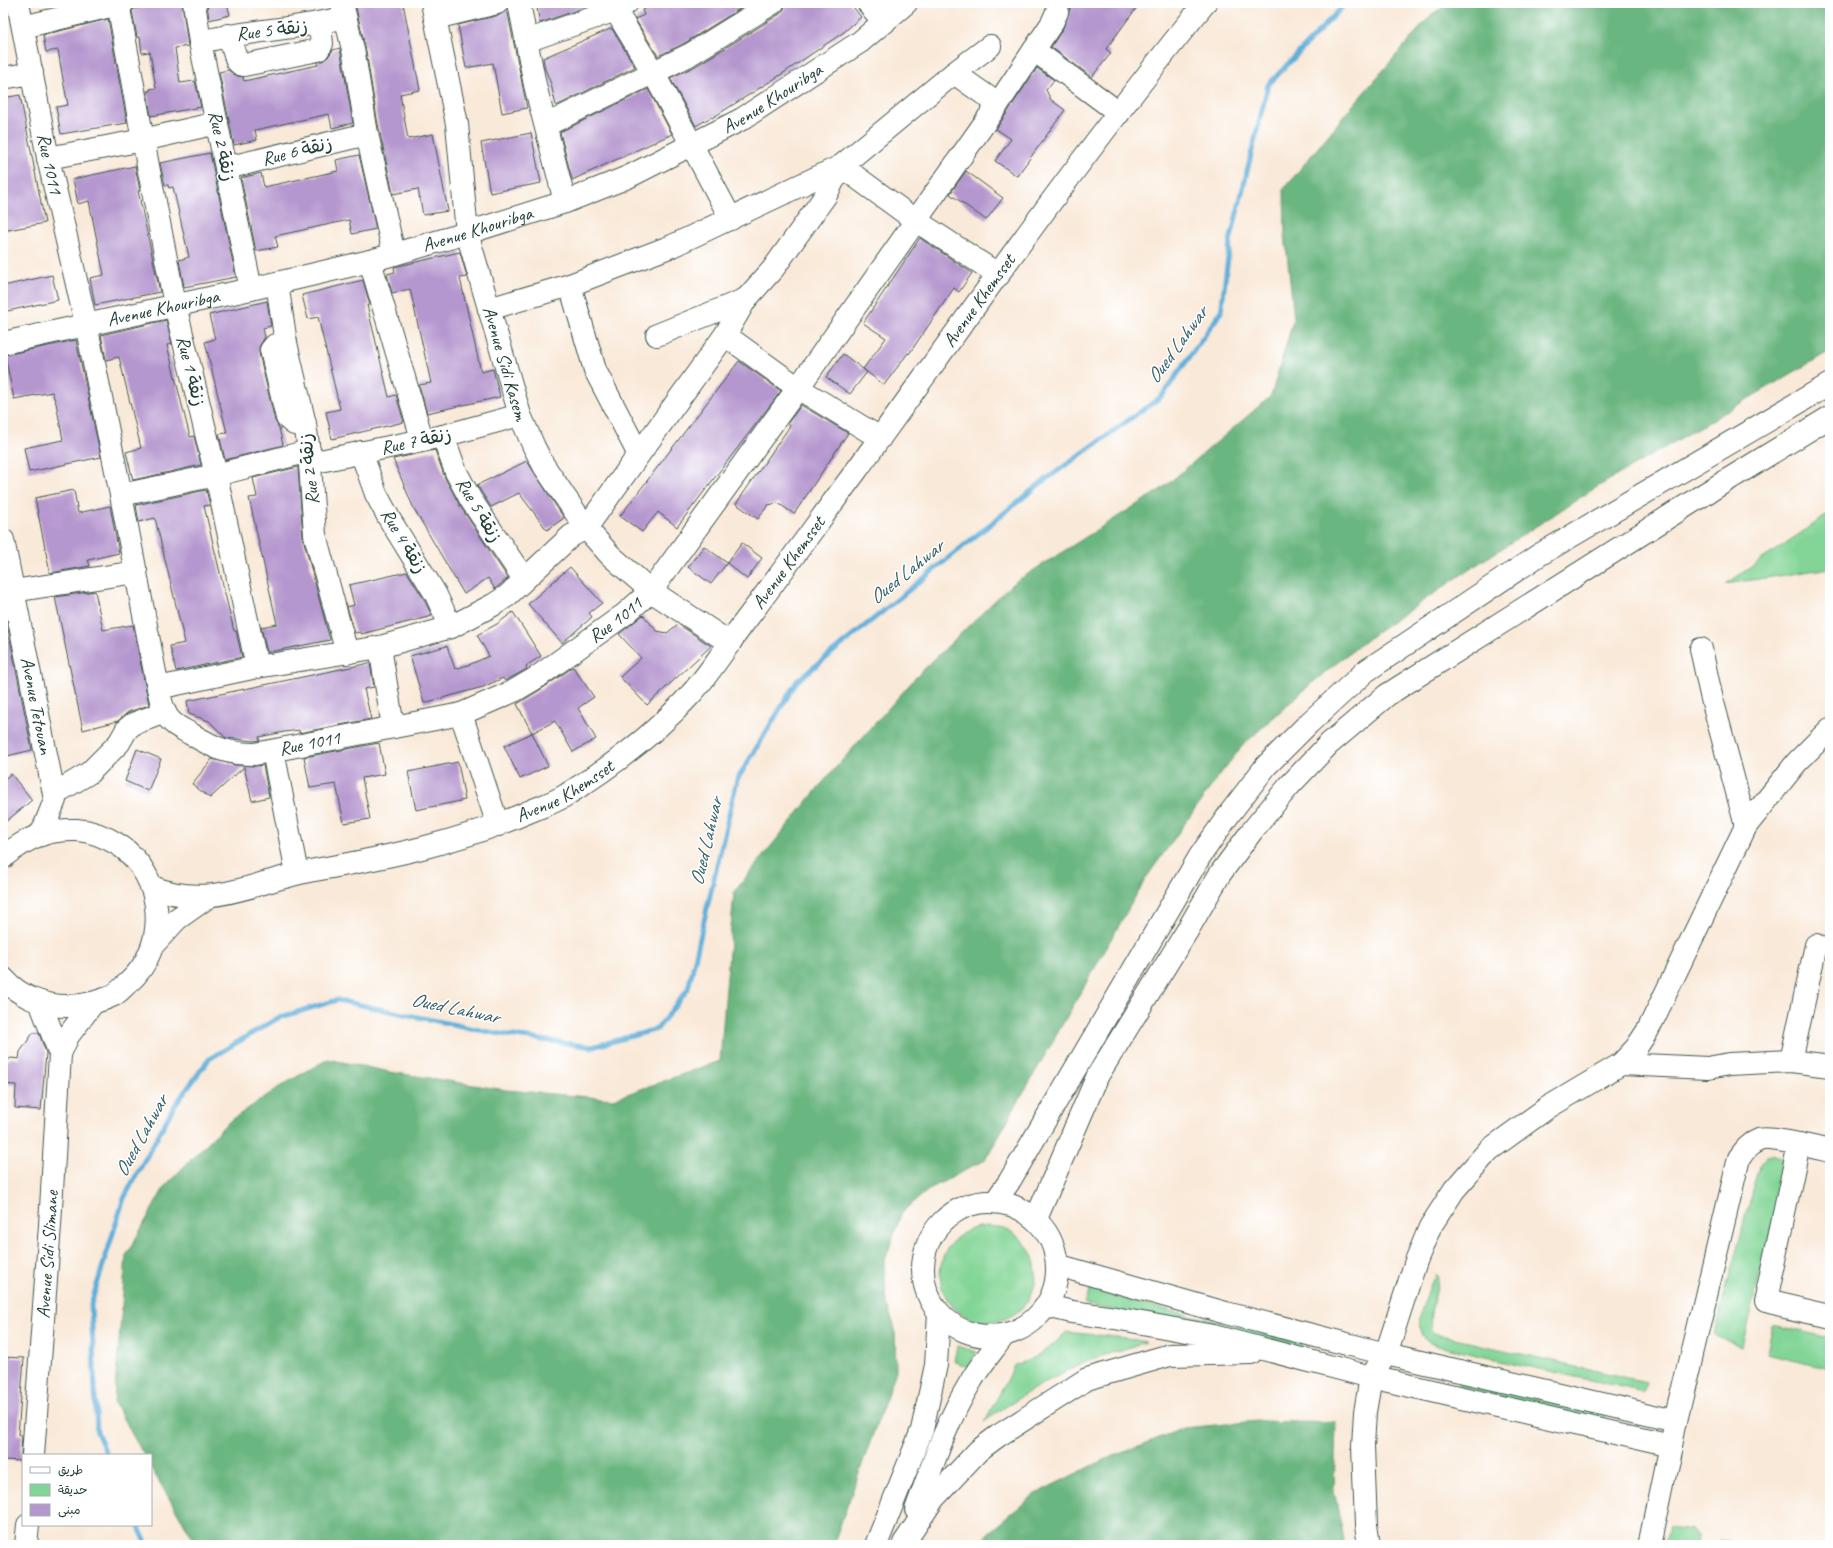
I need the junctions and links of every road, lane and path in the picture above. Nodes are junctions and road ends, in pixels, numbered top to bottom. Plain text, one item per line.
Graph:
1 (18, 3) edge
2 (120, 3) edge
3 (194, 3) edge
4 (497, 3) edge
5 (519, 3) edge
6 (773, 3) edge
7 (868, 3) edge
8 (906, 3) edge
9 (1058, 3) edge
10 (1205, 3) edge
11 (618, 5) edge
12 (343, 10) edge
13 (433, 10) edge
14 (884, 23) junction
15 (320, 24) junction
16 (24, 27) junction
17 (228, 35) junction
18 (526, 41) junction
19 (200, 42) junction
20 (990, 46) dead end
21 (1034, 50) junction
22 (32, 73) junction
23 (954, 73) junction
24 (654, 74) junction
25 (3, 78) edge
26 (998, 104) junction
27 (1119, 113) junction
28 (217, 123) junction
29 (546, 125) junction
30 (367, 134) junction
31 (143, 140) junction
32 (692, 144) junction
33 (48, 158) junction
34 (840, 166) junction
35 (226, 168) junction
36 (564, 202) junction
37 (731, 219) junction
38 (915, 220) junction
39 (467, 233) junction
40 (394, 254) junction
41 (370, 261) junction
42 (999, 275) junction
43 (277, 283) junction
44 (570, 284) junction
45 (251, 289) junction
46 (746, 298) junction
47 (175, 305) junction
48 (489, 309) junction
49 (86, 324) junction
50 (657, 335) dead end
51 (725, 335) junction
52 (3, 343) edge
53 (1830, 384) edge
54 (798, 388) junction
55 (520, 415) junction
56 (1830, 417) edge
57 (443, 436) junction
58 (880, 438) junction
59 (422, 439) junction
60 (361, 452) junction
61 (638, 453) junction
62 (310, 457) junction
63 (216, 475) junction
64 (121, 495) junction
65 (586, 528) junction
66 (3, 540) edge
67 (136, 572) junction
68 (524, 579) junction
69 (13, 591) junction
70 (651, 591) junction
71 (452, 627) junction
72 (730, 643) junction
73 (380, 647) junction
74 (1701, 649) dead end
75 (348, 653) junction
76 (257, 666) junction
77 (158, 688) junction
78 (165, 712) junction
79 (461, 714) junction
80 (393, 727) junction
81 (1830, 729) edge
82 (273, 751) junction
83 (55, 797) junction
84 (498, 825) junction
85 (1746, 826) junction
86 (78, 830) junction
87 (41, 834) junction
88 (3, 858) edge
89 (297, 872) junction
90 (152, 888) junction
91 (208, 897) junction
92 (153, 945) junction
93 (1816, 945) dead end
94 (3, 978) edge
95 (40, 1002) junction
96 (93, 1003) junction
97 (60, 1054) junction
98 (1791, 1061) junction
99 (1621, 1064) junction
100 (1830, 1066) edge
101 (1799, 1144) junction
102 (1830, 1151) edge
103 (995, 1202) junction
104 (1036, 1219) junction
105 (1057, 1265) junction
106 (1047, 1306) junction
107 (939, 1313) junction
108 (1830, 1317) edge
109 (1004, 1335) junction
110 (1272, 1352) junction
111 (1386, 1354) junction
112 (1371, 1377) junction
113 (1619, 1409) junction
114 (1676, 1421) junction
115 (1614, 1433) junction
116 (1671, 1446) junction
117 (33, 1454) edge
118 (28, 1526) edge
119 (904, 1544) edge
120 (26, 1545) edge
121 (876, 1545) edge
122 (1369, 1545) edge
123 (1650, 1545) edge

1 - 16 street, Rue 1011
2 - 16 street
2 - 31 street, Rue 1 زنقة
3 - 19 street, Rue 2 زنقة
4 - 13 street
5 - 18 street
6 - 24 street
7 - 14 street
8 - 14 street, Avenue Khouribga
9 - 21 street, Rue 1011
10 - 27 street, Avenue Khemsset
11 - 18 street
11 - 24 street
12 - 15 street, Rue 5 زنقة
12 - 30 street
13 - 39 street, Avenue Sidi Kasem
14 - 32 street, Avenue Khouribga
15 - 17 street, Rue 5 زنقة
15 - 17 street
16 - 22 street, Rue 1011
17 - 19 street, Rue 5 زنقة
18 - 29 street
19 - 28 street, Rue 2 زنقة
20 - 23 street
21 - 26 street, Rue 1011
21 - 27 street
22 - 25 street
22 - 33 street, Rue 1011
23 - 26 street
23 - 34 street
24 - 29 street
24 - 32 street
26 - 38 street, Rue 1011
27 - 42 street, Avenue Khemsset
28 - 31 street
28 - 35 street, Rue 2 زنقة
29 - 36 street
30 - 35 street, Rue 6 زنقة
30 - 40 street
31 - 33 street
31 - 47 street, Rue 1 زنقة
32 - 36 street, Avenue Khouribga
32 - 37 street
33 - 49 street, Rue 1011
34 - 37 street
34 - 38 street
34 - 46 street
35 - 45 street, Rue 2 زنقة
36 - 39 street, Avenue Khouribga
37 - 44 street
38 - 42 street
38 - 54 street, Rue 1011
39 - 40 street, Avenue Khouribga
39 - 48 street, Avenue Sidi Kasem
40 - 41 street, Avenue Khouribga
41 - 43 street, Avenue Khouribga
41 - 59 street
42 - 58 street, Avenue Khemsset
43 - 45 street, Avenue Khouribga
43 - 62 street, Rue 2 زنقة
44 - 48 street
44 - 61 street
45 - 47 street, Avenue Khouribga
46 - 50 street
46 - 51 street
47 - 49 street, Avenue Khouribga
47 - 63 street, Rue 1 زنقة
48 - 55 street, Avenue Sidi Kasem
49 - 52 street, Avenue Khouribga
49 - 64 street, Rue 1011
51 - 54 street
51 - 61 street
53 - 103 street
54 - 58 street
54 - 70 street, Rue 1011
55 - 57 street, Rue 7 زنقة
55 - 65 street, Avenue Sidi Kasem
56 - 104 street
57 - 59 street, Rue 7 زنقة
57 - 68 street, Rue 5 زنقة
58 - 72 street, Avenue Khemsset
59 - 60 street, Rue 7 زنقة
60 - 62 street, Rue 7 زنقة
60 - 71 street, Rue 4 زنقة
61 - 65 street
62 - 63 street, Rue 7 زنقة
62 - 75 street, Rue 2 زنقة
63 - 64 street, Rue 7 زنقة
63 - 76 street, Rue 1 زنقة
64 - 67 street, Rue 1011
65 - 68 street
65 - 70 street, Avenue Sidi Kasem
66 - 69 street, Avenue Tetouan
67 - 69 street
67 - 77 street, Rue 1011
68 - 71 street
69 - 83 street, Avenue Tetouan
70 - 72 street, Avenue Sidi Kasem
70 - 79 street, Rue 1011
71 - 73 street
72 - 84 street, Avenue Khemsset
73 - 75 street
73 - 80 street
74 - 85 street
75 - 76 street
76 - 77 street
77 - 78 street, Rue 1011
78 - 82 street, Rue 1011
78 - 83 street
79 - 80 street, Rue 1011
79 - 84 street
80 - 82 street, Rue 1011
81 - 85 street
82 - 89 street
83 - 86 street, Avenue Tetouan
83 - 87 street
84 - 89 street, Avenue Khemsset
85 - 99 street
86 - 87 street
86 - 90 street
87 - 88 street
89 - 91 street, Avenue Khemsset
90 - 91 street, Avenue Khemsset
90 - 92 street
91 - 92 street, Avenue Khemsset
92 - 96 street
93 - 98 street
94 - 95 street
95 - 96 street
95 - 97 street, Avenue Sidi Slimane
96 - 97 street, Avenue Sidi Slimane
97 - 117 street, Avenue Sidi Slimane
98 - 99 street
98 - 100 street
99 - 111 street
101 - 102 street
101 - 108 street
101 - 114 street
103 - 104 street
103 - 107 street
104 - 105 street
105 - 106 street
105 - 111 street
106 - 109 street
106 - 110 street
107 - 109 street
107 - 121 street
109 - 119 street
110 - 112 street
110 - 119 street
111 - 112 street
111 - 113 street
112 - 115 street
112 - 122 street
113 - 114 street
113 - 115 street
114 - 116 street
115 - 116 street
116 - 123 street
118 - 120 street

